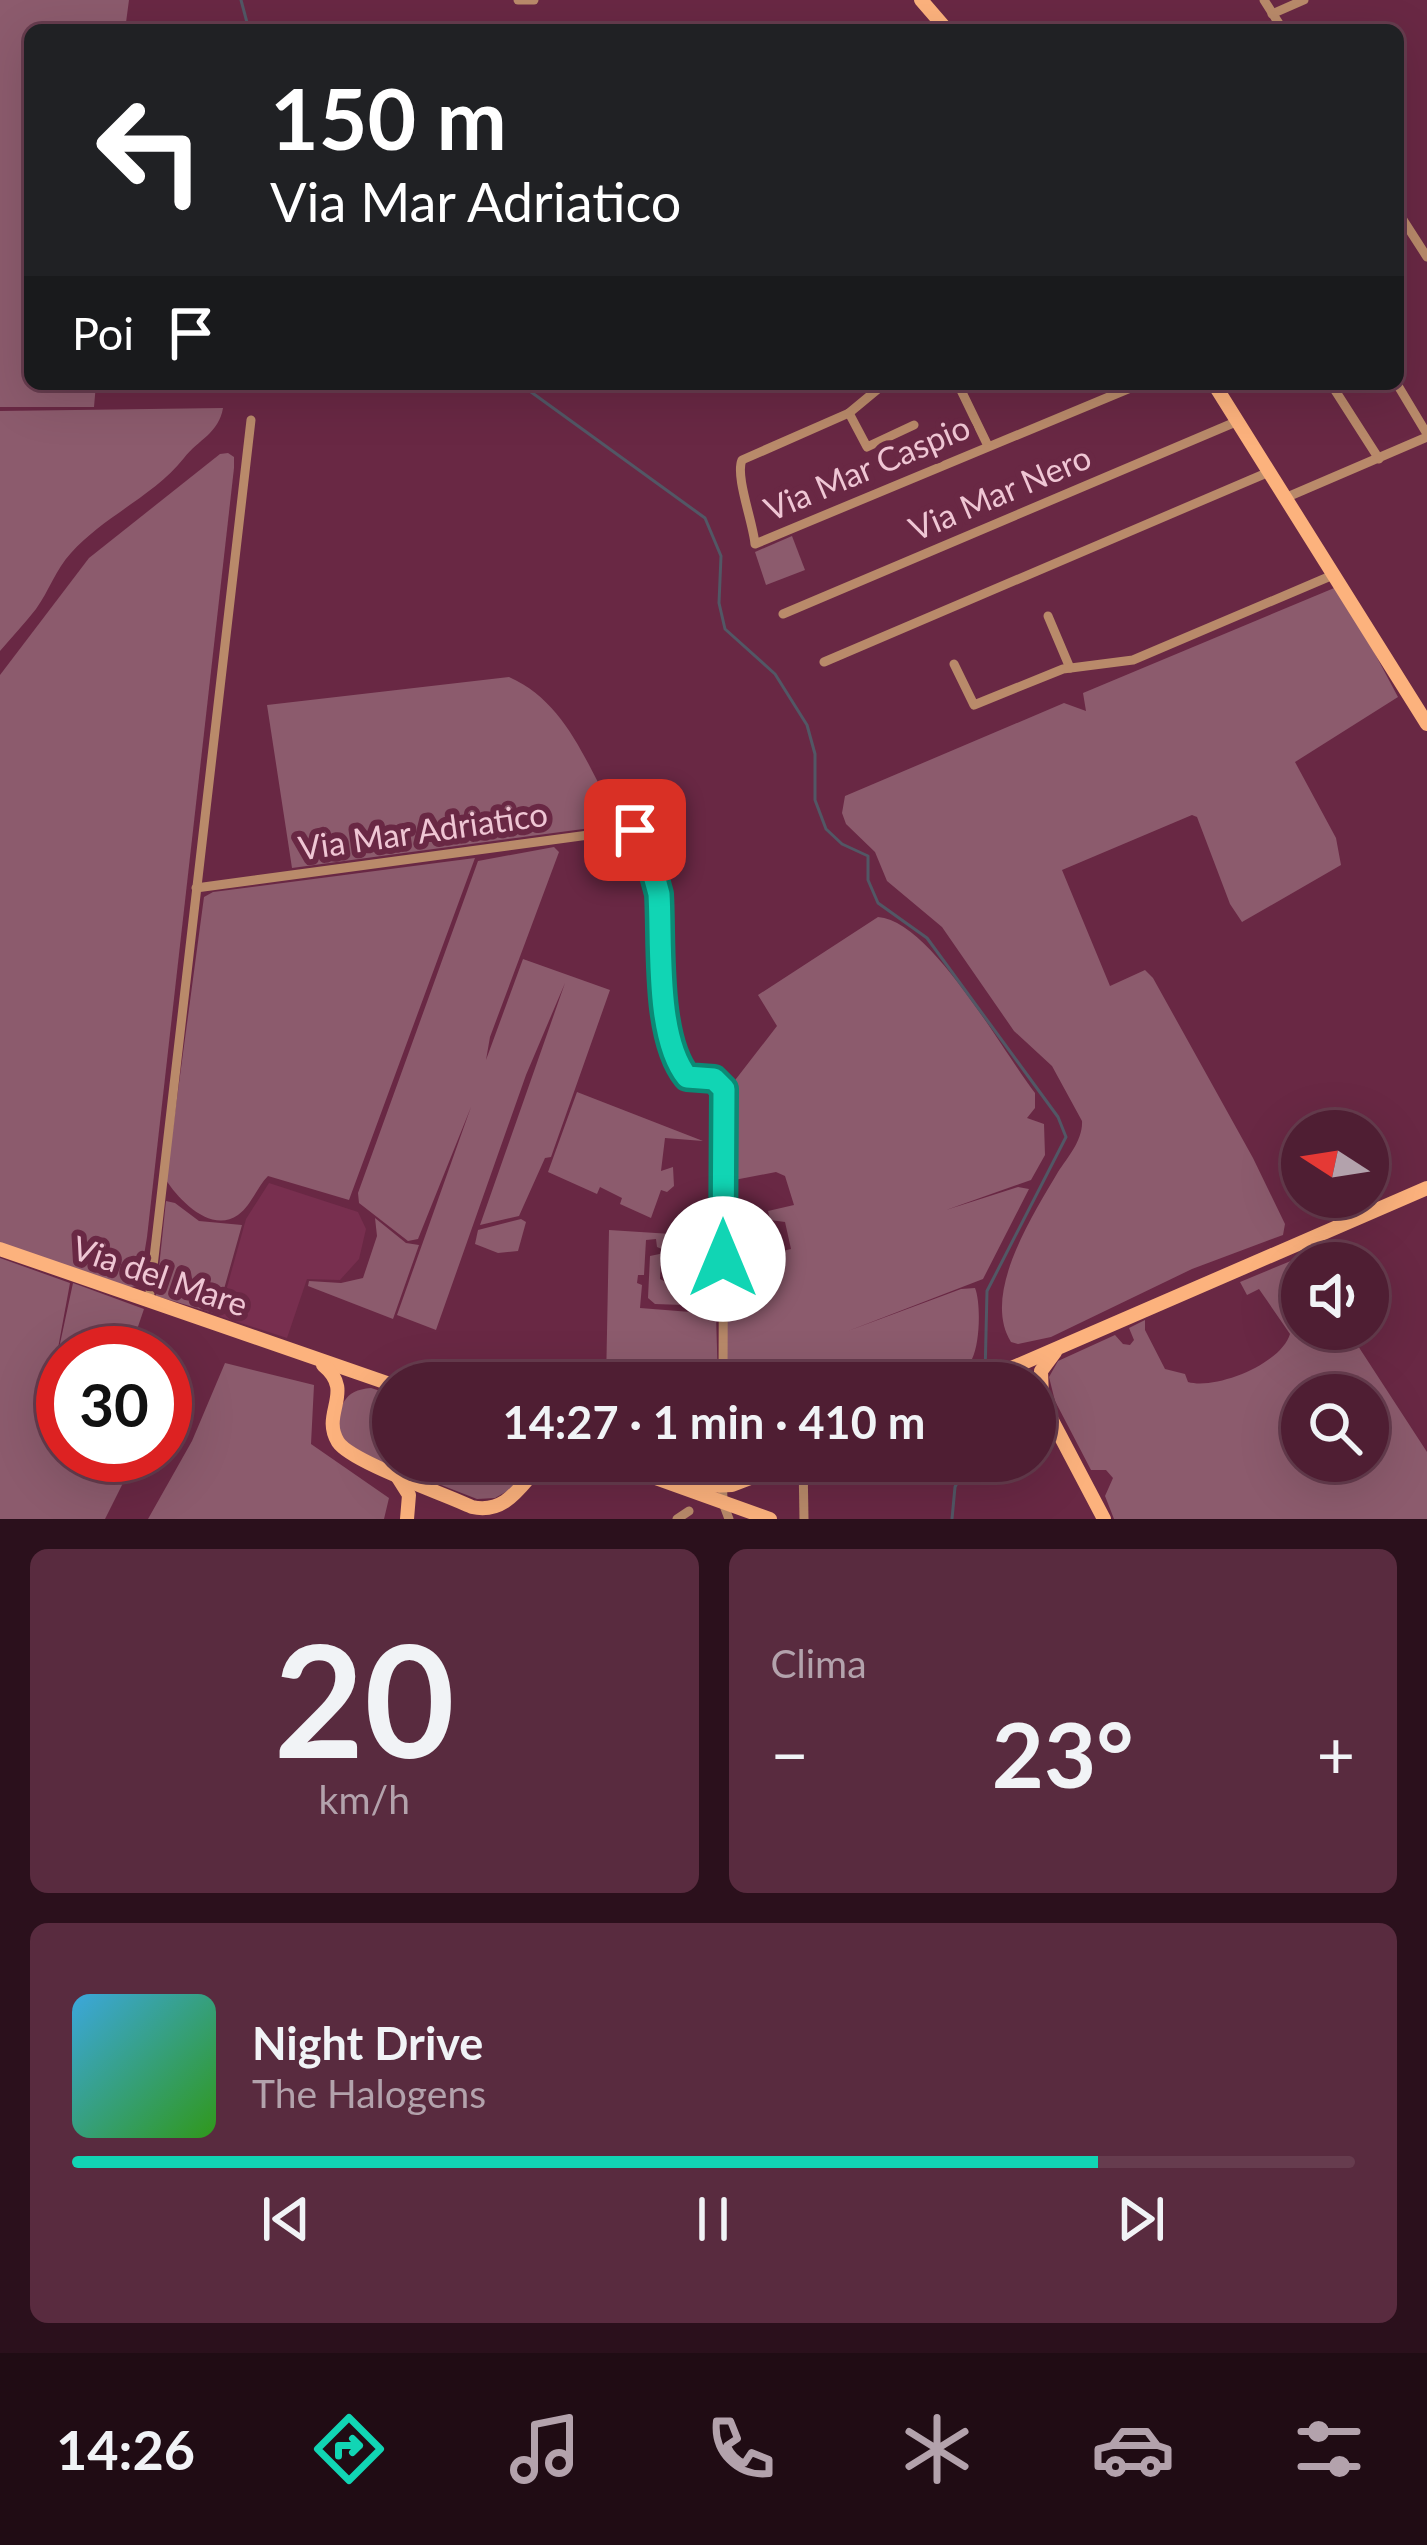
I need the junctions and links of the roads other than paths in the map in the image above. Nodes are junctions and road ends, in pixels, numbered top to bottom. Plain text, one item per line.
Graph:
1 (518, 0) edge
2 (534, 0) edge
3 (921, 0) edge
4 (1264, 0) edge
5 (1304, 0) edge
6 (1272, 14) junction
7 (942, 24) edge
8 (1279, 24) edge
9 (1404, 221) edge
10 (1427, 257) edge
11 (877, 390) edge
12 (961, 390) edge
13 (1125, 390) edge
14 (1218, 390) edge
15 (1335, 390) edge
16 (1400, 390) edge
17 (849, 413) junction
18 (251, 420) dead end
19 (1238, 421) junction
20 (914, 424) dead end
21 (1427, 435) edge
22 (988, 446) junction
23 (1379, 459) junction
24 (1269, 472) junction
25 (1285, 498) junction
26 (1333, 575) junction
27 (783, 614) dead end
28 (1048, 616) dead end
29 (824, 662) dead end
30 (954, 664) dead end
31 (1070, 668) junction
32 (1427, 724) edge
33 (196, 888) junction
34 (1427, 1188) edge
35 (0, 1249) edge
36 (149, 1300) junction
37 (1058, 1348) junction
38 (303, 1354) junction
39 (722, 1362) edge
40 (1026, 1362) edge
41 (1047, 1362) edge
42 (372, 1378) edge
43 (372, 1383) edge
44 (339, 1397) junction
45 (1056, 1429) edge
46 (372, 1463) edge
47 (401, 1482) edge
48 (417, 1482) edge
49 (521, 1482) edge
50 (526, 1482) edge
51 (662, 1482) edge
52 (722, 1482) edge
53 (738, 1482) edge
54 (748, 1482) edge
55 (801, 1482) edge
56 (672, 1486) junction
57 (722, 1486) junction
58 (519, 1490) junction
59 (444, 1494) junction
60 (723, 1503) junction
61 (689, 1511) dead end
62 (749, 1512) junction
63 (408, 1516) edge
64 (677, 1519) edge
65 (729, 1519) edge
66 (770, 1519) edge
67 (804, 1519) edge
68 (1104, 1519) edge

1 - 2 street
3 - 7 main road
4 - 6 street
5 - 6 street
6 - 8 street
9 - 10 street
11 - 17 street
12 - 22 street
13 - 22 street, Via Mar Caspio
14 - 19 main road
15 - 23 street
16 - 21 street
17 - 20 street, Via Mar Caspio
17 - 22 street, Via Mar Caspio
18 - 33 street
19 - 24 main road
19 - 27 street, Via Mar Nero
21 - 23 street
23 - 25 street
24 - 25 main road
24 - 29 street
25 - 26 main road
26 - 31 street
26 - 32 main road
28 - 31 street
30 - 31 street
33 - 36 street
33 - 39 street, Via Mar Adriatico
34 - 37 main road
35 - 36 main road, Via del Mare
36 - 38 main road, Via del Mare
37 - 40 main road
37 - 41 main road
38 - 42 main road, Via del Mare
38 - 44 main road
43 - 44 main road, Via del Mare
44 - 46 main road
45 - 68 main road
47 - 63 main road
48 - 59 main road
49 - 58 main road
50 - 58 main road
51 - 56 main road
52 - 57 street
53 - 57 main road
54 - 62 main road
55 - 67 street
56 - 57 main road
56 - 60 main road
57 - 60 street
58 - 59 main road
59 - 63 main road
60 - 62 main road
60 - 65 street
61 - 64 street
62 - 66 main road

